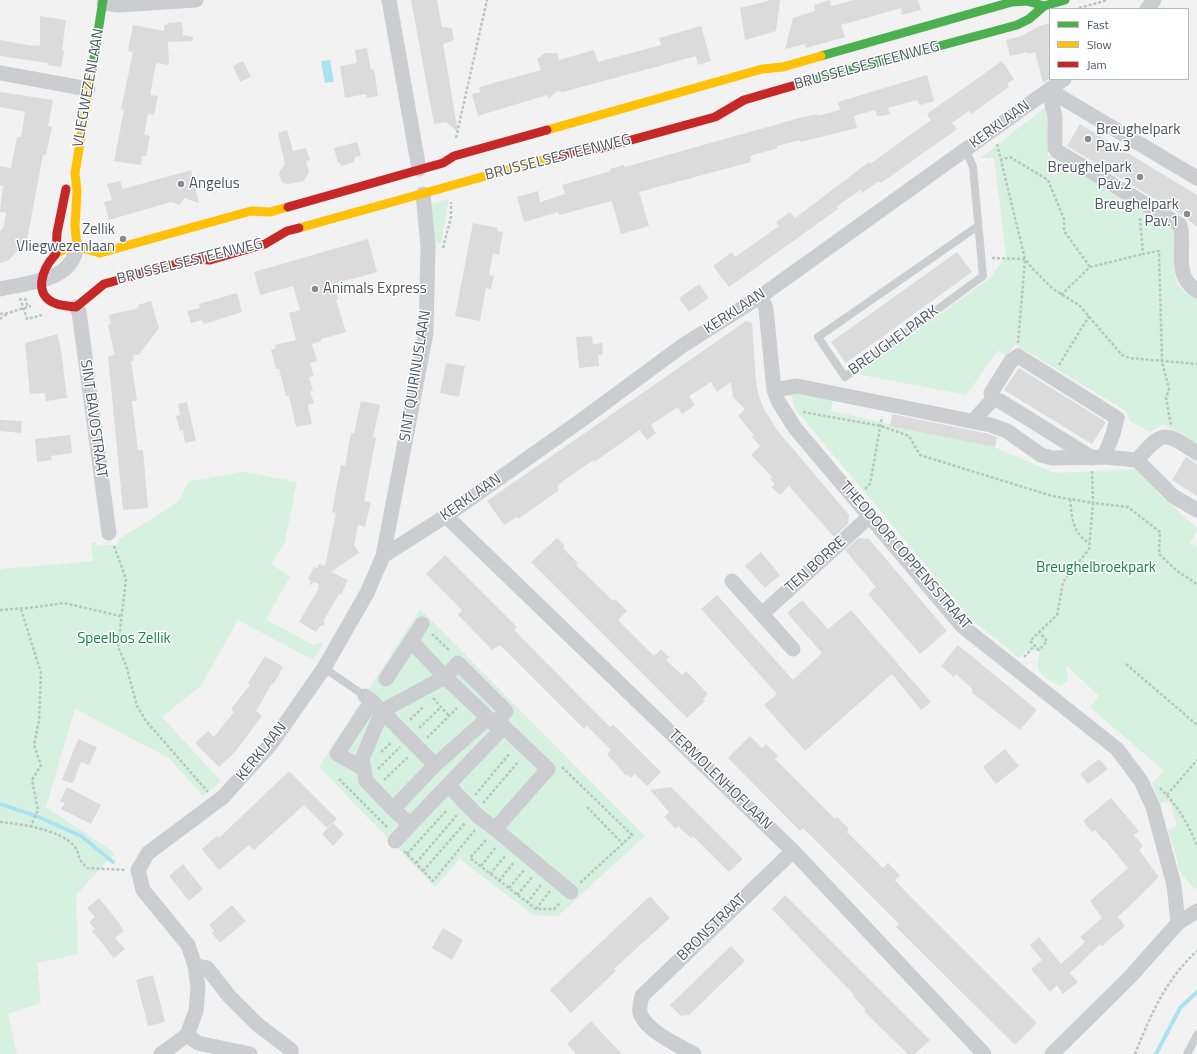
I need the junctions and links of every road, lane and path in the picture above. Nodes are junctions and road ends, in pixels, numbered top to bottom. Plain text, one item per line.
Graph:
1 (196, 0) edge
2 (389, 0) edge
3 (487, 0) edge
4 (1065, 0) edge
5 (1108, 0) edge
6 (1154, 0) edge
7 (105, 1) edge
8 (1044, 6) junction
9 (1080, 8) edge
10 (1148, 8) edge
11 (0, 73) edge
12 (1063, 80) edge
13 (88, 89) junction
14 (1049, 90) junction
15 (994, 129) junction
16 (966, 150) junction
17 (454, 156) junction
18 (1000, 160) junction
19 (419, 168) junction
20 (75, 173) junction
21 (1197, 178) edge
22 (449, 186) junction
23 (423, 194) junction
24 (1139, 202) junction
25 (978, 226) junction
26 (77, 246) junction
27 (441, 251) dead end
28 (56, 253) junction
29 (1143, 254) junction
30 (981, 258) junction
31 (1026, 259) junction
32 (1090, 267) junction
33 (39, 280) junction
34 (0, 289) edge
35 (1197, 291) edge
36 (1060, 295) junction
37 (761, 296) junction
38 (76, 307) junction
39 (0, 314) edge
40 (1089, 316) junction
41 (0, 319) edge
42 (1018, 356) junction
43 (1162, 362) junction
44 (1197, 364) edge
45 (1052, 377) junction
46 (774, 390) junction
47 (993, 399) junction
48 (885, 403) junction
49 (782, 408) junction
50 (973, 421) junction
51 (880, 426) junction
52 (1168, 436) junction
53 (1197, 452) edge
54 (1098, 457) junction
55 (1137, 460) junction
56 (855, 499) junction
57 (1070, 499) junction
58 (1093, 503) junction
59 (1197, 510) edge
60 (446, 516) junction
61 (870, 516) junction
62 (108, 533) joint
63 (1089, 543) junction
64 (383, 556) junction
65 (732, 581) dead end
66 (1197, 584) edge
67 (22, 609) junction
68 (0, 610) edge
69 (762, 614) junction
70 (120, 616) junction
71 (422, 624) joint
72 (1039, 632) junction
73 (411, 641) junction
74 (792, 649) dead end
75 (458, 663) junction
76 (1126, 664) dead end
77 (324, 668) junction
78 (446, 677) junction
79 (386, 679) dead end
80 (427, 687) junction
81 (467, 698) junction
82 (373, 703) junction
83 (440, 708) junction
84 (449, 716) junction
85 (494, 724) junction
86 (1197, 725) edge
87 (401, 739) junction
88 (425, 739) dead end
89 (524, 746) junction
90 (381, 747) dead end
91 (410, 755) dead end
92 (1197, 760) edge
93 (435, 765) junction
94 (548, 769) junction
95 (365, 775) junction
96 (339, 779) dead end
97 (1142, 781) junction
98 (381, 783) dead end
99 (448, 785) junction
100 (352, 791) junction
101 (1167, 795) junction
102 (217, 802) junction
103 (587, 807) dead end
104 (393, 809) junction
105 (476, 812) junction
106 (0, 822) edge
107 (410, 825) junction
108 (31, 826) junction
109 (396, 840) junction
110 (623, 844) junction
111 (1197, 846) edge
112 (496, 847) dead end
113 (793, 851) junction
114 (407, 854) junction
115 (506, 855) dead end
116 (515, 862) dead end
117 (416, 863) junction
118 (481, 866) junction
119 (138, 870) junction
120 (525, 870) dead end
121 (423, 871) junction
122 (490, 874) junction
123 (533, 876) dead end
124 (499, 881) junction
125 (542, 883) dead end
126 (509, 888) junction
127 (551, 890) dead end
128 (571, 892) junction
129 (517, 895) junction
130 (527, 903) junction
131 (536, 909) junction
132 (1197, 911) edge
133 (1178, 923) junction
134 (1197, 951) edge
135 (195, 966) junction
136 (187, 1035) junction
137 (1197, 1035) edge
138 (161, 1054) edge
139 (250, 1054) edge
140 (291, 1054) edge
141 (694, 1054) edge
142 (984, 1054) edge
143 (1052, 1054) edge
144 (1135, 1054) edge
145 (1187, 1054) edge

1 - 7 street
2 - 19 street
3 - 17 path
4 - 8 street, BRUSSELSESTEENWEG
5 - 9 path
6 - 10 street
7 - 13 street, VLIEGWEZENLAAN
8 - 17 street, BRUSSELSESTEENWEG
8 - 22 street, BRUSSELSESTEENWEG
11 - 13 street
12 - 14 street, KERKLAAN
13 - 20 street, VLIEGWEZENLAAN
14 - 15 street, KERKLAAN
14 - 21 street
14 - 24 street
15 - 16 street, KERKLAAN
15 - 18 path
16 - 25 lane, BREUGHELPARK
16 - 37 street, KERKLAAN
17 - 19 street, BRUSSELSESTEENWEG
18 - 31 path
18 - 32 path
19 - 26 street, BRUSSELSESTEENWEG
20 - 26 street, VLIEGWEZENLAAN
20 - 28 street, VLIEGWEZENLAAN
22 - 23 street, BRUSSELSESTEENWEG
22 - 27 path
23 - 38 street, BRUSSELSESTEENWEG
23 - 64 street, SINT QUIRINUSLAAN
24 - 29 path
24 - 35 street
25 - 30 lane, BREUGHELPARK
25 - 30 lane, BREUGHELPARK
26 - 28 street
26 - 33 street, VLIEGWEZENLAAN
28 - 33 street
29 - 32 path
29 - 43 path
30 - 31 path
31 - 36 path
31 - 42 path
32 - 36 path
33 - 34 street
33 - 38 street
36 - 40 path
37 - 46 street, THEODOOR COPPENSSTRAAT
37 - 60 street, KERKLAAN
38 - 62 street, SINT BAVOSTRAAT
39 - 41 path
40 - 43 path
40 - 45 path
42 - 45 street
42 - 47 street
43 - 44 path
43 - 52 path
45 - 54 street
46 - 48 street, BREUGHELPARK
46 - 49 street, THEODOOR COPPENSSTRAAT
47 - 50 street
47 - 54 street, BREUGHELPARK
48 - 50 street, BREUGHELPARK
48 - 51 path
49 - 51 path
49 - 56 street, THEODOOR COPPENSSTRAAT
50 - 54 street, BREUGHELPARK
51 - 56 path
51 - 57 path
52 - 53 street
52 - 55 street
54 - 55 street, BREUGHELPARK
54 - 58 path
55 - 59 street
56 - 61 street, THEODOOR COPPENSSTRAAT
57 - 58 path
57 - 63 path
58 - 63 path
58 - 66 path
60 - 64 street, KERKLAAN
60 - 113 street, TERMOLENHOFLAAN
61 - 69 street, TEN BORRE
61 - 97 street, THEODOOR COPPENSSTRAAT
62 - 70 path
63 - 72 path
64 - 77 street, KERKLAAN
65 - 69 street
67 - 68 path
67 - 70 path
67 - 108 path
69 - 74 street
70 - 102 path
71 - 73 street
71 - 75 path
72 - 72 path
73 - 78 street
73 - 79 street
75 - 78 street
75 - 85 street
76 - 86 path
77 - 82 lane
77 - 102 street, KERKLAAN
78 - 80 street
78 - 81 street
80 - 82 street
80 - 83 path
81 - 84 path
81 - 85 street
82 - 87 street
82 - 95 street
82 - 95 street
83 - 84 path
83 - 87 path
84 - 88 path
85 - 89 street
85 - 93 street
85 - 99 street
87 - 90 path
87 - 93 street
87 - 95 path
89 - 94 street
89 - 105 path
89 - 105 path
91 - 98 path
92 - 101 path
93 - 104 street
94 - 105 street
94 - 110 path
95 - 100 path
95 - 104 street
96 - 100 path
97 - 101 path
97 - 133 street, THEODOOR COPPENSSTRAAT
99 - 105 street
99 - 107 street
100 - 109 path
101 - 111 path
102 - 119 street, KERKLAAN
103 - 110 path
104 - 107 street
105 - 114 path
105 - 117 path
105 - 118 path
105 - 121 path
105 - 121 path
105 - 128 street
106 - 108 path
107 - 109 street
108 - 119 path
109 - 114 path
110 - 128 path
112 - 118 path
113 - 141 street, BRONSTRAAT
113 - 142 street, TERMOLENHOFLAAN
114 - 117 path
115 - 122 path
116 - 124 path
117 - 121 path
118 - 122 path
119 - 135 street
120 - 126 path
122 - 124 path
123 - 129 path
124 - 126 path
125 - 130 path
126 - 129 path
127 - 131 path
128 - 131 path
129 - 130 path
130 - 131 path
132 - 133 street
133 - 143 street
134 - 144 path
135 - 136 street
135 - 140 street
136 - 138 street
136 - 139 street
137 - 145 lane

